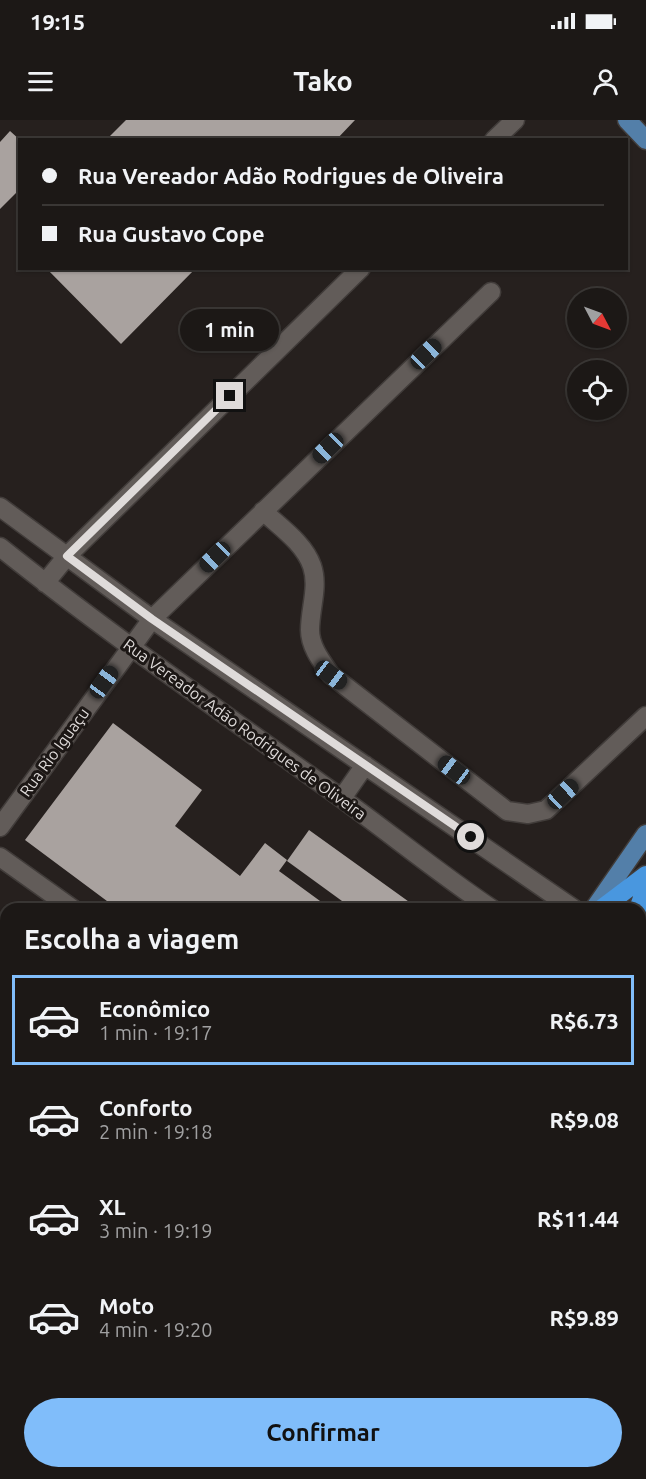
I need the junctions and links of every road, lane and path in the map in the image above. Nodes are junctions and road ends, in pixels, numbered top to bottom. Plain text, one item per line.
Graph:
1 (515, 120) edge
2 (627, 120) edge
3 (496, 138) edge
4 (646, 140) edge
5 (359, 270) edge
6 (491, 292) dead end
7 (0, 507) edge
8 (263, 511) junction
9 (0, 548) edge
10 (67, 556) junction
11 (45, 583) junction
12 (152, 619) junction
13 (130, 646) junction
14 (646, 716) edge
15 (365, 765) junction
16 (342, 798) junction
17 (0, 827) edge
18 (646, 834) edge
19 (0, 857) edge
20 (646, 875) edge
21 (646, 887) edge
22 (65, 903) edge
23 (483, 903) edge
24 (565, 903) edge
25 (598, 903) edge
26 (609, 903) edge
27 (640, 903) edge

1 - 3 street
2 - 4 main road
5 - 10 street
6 - 8 street, Rua Rio Iguaçu
7 - 10 street, Rua Vereador Adão Rodrigues de Oliveira
8 - 12 street, Rua Rio Iguaçu
8 - 14 street
9 - 11 street, Rua Vereador Adão Rodrigues de Oliveira
10 - 11 street
10 - 12 street, Rua Vereador Adão Rodrigues de Oliveira
11 - 13 street, Rua Vereador Adão Rodrigues de Oliveira
12 - 13 street, Rua Rio Iguaçu
12 - 15 street, Rua Vereador Adão Rodrigues de Oliveira
13 - 16 street, Rua Vereador Adão Rodrigues de Oliveira
13 - 17 street, Rua Rio Iguaçu
15 - 16 street
15 - 24 street, Rua Vereador Adão Rodrigues de Oliveira
16 - 23 street, Rua Vereador Adão Rodrigues de Oliveira
18 - 25 main road
19 - 22 street
20 - 26 highway
21 - 27 highway

